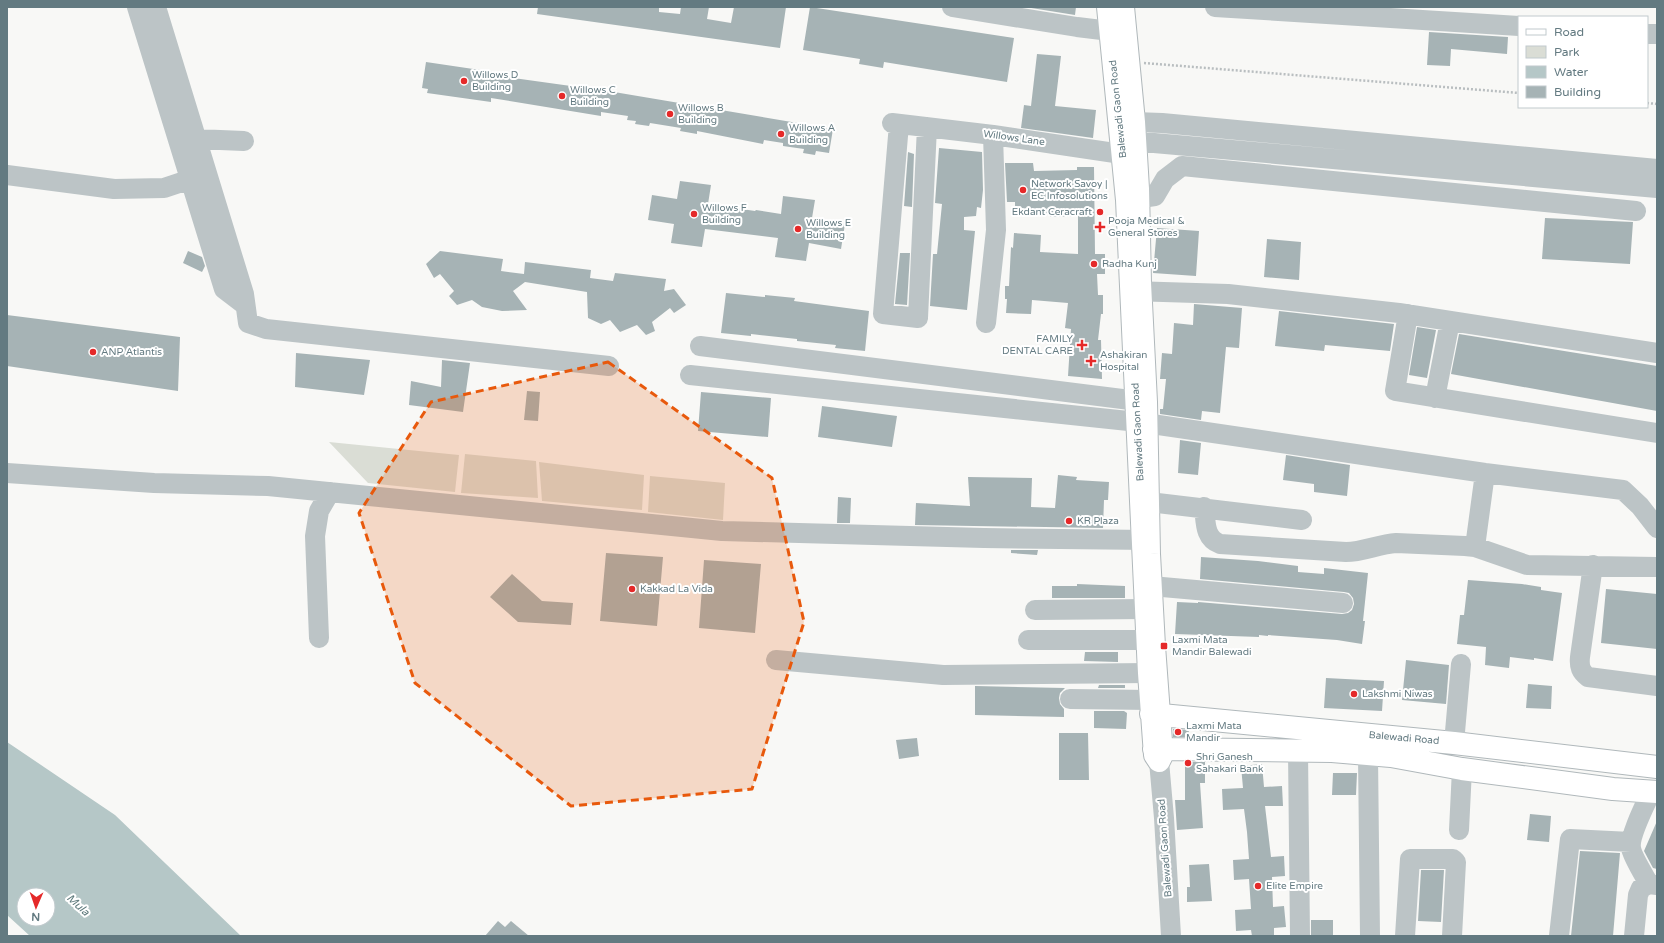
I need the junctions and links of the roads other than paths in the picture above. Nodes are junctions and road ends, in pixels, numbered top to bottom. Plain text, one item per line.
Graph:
1 (137, 7) edge
2 (156, 7) edge
3 (952, 7) edge
4 (1108, 7) edge
5 (1123, 7) edge
6 (1216, 7) edge
7 (1518, 26) edge
8 (1110, 31) junction
9 (1162, 123) junction
10 (927, 127) junction
11 (993, 135) junction
12 (196, 139) junction
13 (244, 141) dead end
14 (897, 144) junction
15 (1132, 144) junction
16 (1161, 144) junction
17 (926, 147) junction
18 (1657, 169) edge
19 (7, 175) edge
20 (191, 178) junction
21 (1657, 188) edge
22 (1133, 199) junction
23 (1636, 211) dead end
24 (1136, 290) junction
25 (245, 305) junction
26 (1408, 314) junction
27 (1450, 321) junction
28 (986, 323) dead end
29 (700, 346) dead end
30 (1657, 353) edge
31 (609, 366) dead end
32 (690, 375) dead end
33 (1435, 398) junction
34 (1142, 412) junction
35 (1657, 433) edge
36 (7, 473) edge
37 (1485, 473) junction
38 (330, 492) junction
39 (1149, 502) junction
40 (1204, 507) junction
41 (1302, 520) dead end
42 (1657, 528) edge
43 (1146, 540) junction
44 (1475, 547) junction
45 (1593, 565) junction
46 (1657, 567) edge
47 (1151, 586) junction
48 (1343, 603) dead end
49 (1146, 609) junction
50 (1035, 610) dead end
51 (319, 638) dead end
52 (1028, 640) dead end
53 (1148, 640) junction
54 (776, 660) dead end
55 (1460, 664) dead end
56 (1149, 673) junction
57 (1657, 686) edge
58 (1070, 699) dead end
59 (1153, 709) junction
60 (1224, 721) junction
61 (1454, 743) junction
62 (1223, 750) junction
63 (1298, 751) junction
64 (1158, 753) junction
65 (1368, 755) junction
66 (1657, 766) edge
67 (1457, 768) junction
68 (1654, 792) edge
69 (1459, 830) dead end
70 (1630, 842) junction
71 (1653, 885) edge
72 (1171, 936) edge
73 (1300, 936) edge
74 (1370, 936) edge
75 (1405, 936) edge
76 (1452, 936) edge
77 (1559, 936) edge
78 (1634, 936) edge

1 - 20 street
2 - 12 street
3 - 8 street
4 - 8 main road, Balewadi Gaon Road
5 - 15 main road, Balewadi Gaon Road
6 - 7 street
8 - 15 main road, Balewadi Gaon Road
9 - 15 street
9 - 16 street
9 - 18 street
10 - 11 street, Willows Lane
10 - 14 street, Willows Lane
10 - 17 street
11 - 15 street, Willows Lane
11 - 28 street
12 - 13 street
12 - 25 street
14 - 17 street
14 - 17 street
15 - 16 street
15 - 22 main road, Balewadi Gaon Road
16 - 21 street
19 - 20 street
20 - 25 street
22 - 23 street
22 - 24 main road, Balewadi Gaon Road
24 - 26 street
24 - 34 main road, Balewadi Gaon Road
25 - 31 street
26 - 27 street
26 - 33 street
27 - 30 street
27 - 33 street
29 - 34 street
32 - 34 street
33 - 35 street
34 - 37 street
34 - 39 main road, Balewadi Gaon Road
34 - 43 main road, Balewadi Gaon Road
36 - 38 street
37 - 42 street
37 - 44 street
38 - 43 street
38 - 51 street
39 - 40 street
39 - 43 main road, Balewadi Gaon Road
40 - 41 street
40 - 44 street
43 - 47 main road, Balewadi Gaon Road
43 - 49 main road, Balewadi Gaon Road
44 - 45 street
45 - 46 street
45 - 57 street
47 - 48 street
47 - 59 main road, Balewadi Gaon Road
49 - 50 street
49 - 53 main road, Balewadi Gaon Road
52 - 53 street
53 - 56 main road, Balewadi Gaon Road
54 - 56 street
55 - 61 street
56 - 59 main road, Balewadi Gaon Road
58 - 59 street
59 - 60 main road, Balewadi Road
59 - 64 main road, Balewadi Gaon Road
60 - 61 main road, Balewadi Road
60 - 62 main road
61 - 66 main road, Balewadi Road
61 - 67 main road
62 - 63 main road, Balewadi Road
62 - 64 main road, Balewadi Road
63 - 65 main road, Balewadi Road
63 - 73 street
64 - 72 street, Balewadi Gaon Road
65 - 67 main road, Balewadi Road
65 - 74 street
67 - 68 main road, Balewadi Road
67 - 69 street
68 - 70 street
70 - 71 street
70 - 77 street
71 - 78 street
75 - 76 street

